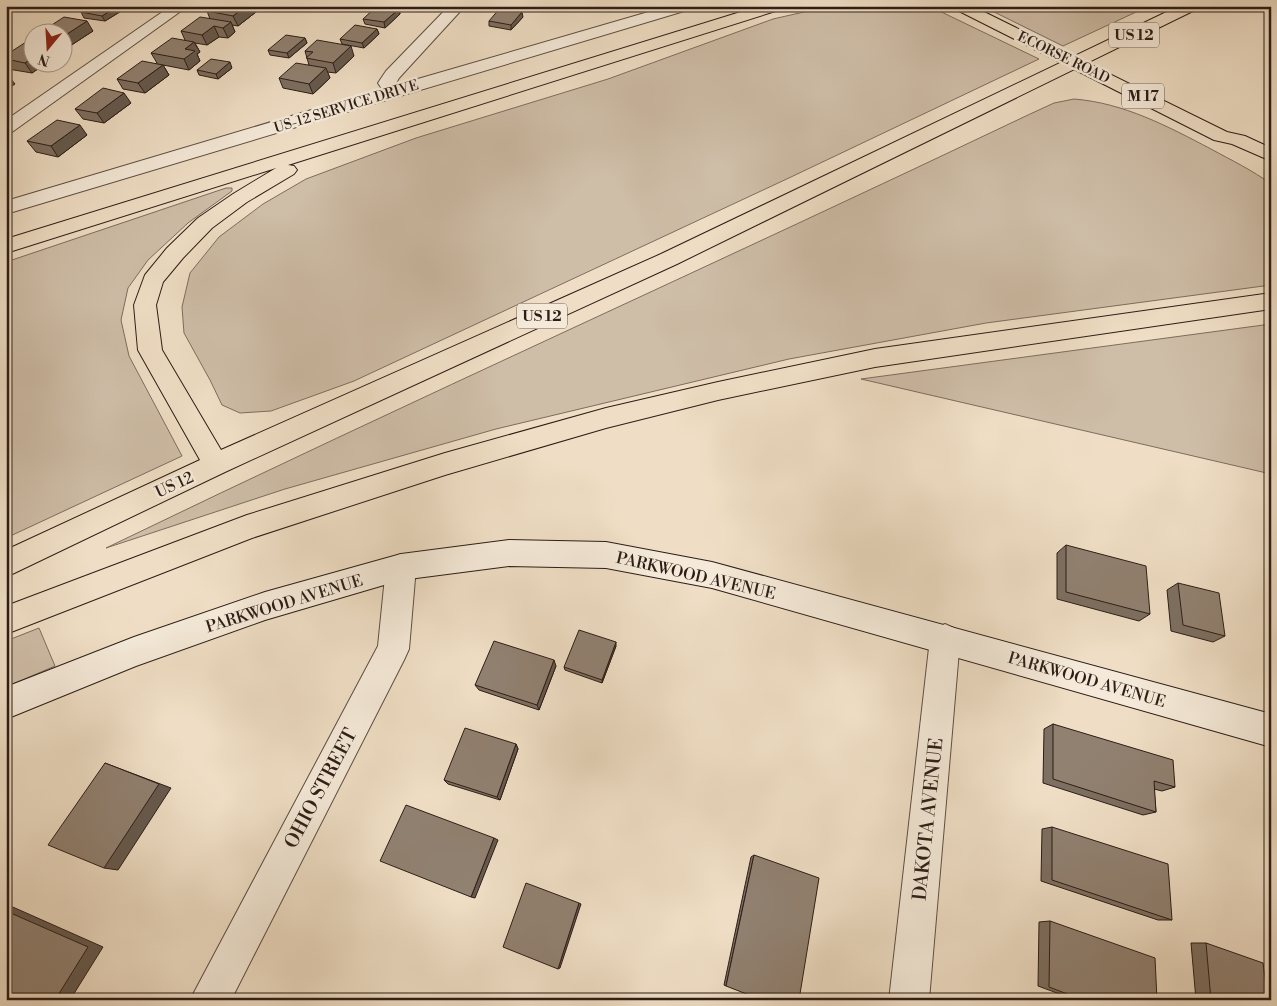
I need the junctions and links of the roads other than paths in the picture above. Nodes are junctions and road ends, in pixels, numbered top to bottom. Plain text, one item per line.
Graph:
1 (181, 6) edge
2 (458, 6) edge
3 (686, 6) edge
4 (777, 6) edge
5 (960, 6) edge
6 (1192, 6) edge
7 (1075, 63) junction
8 (393, 92) junction
9 (6, 128) edge
10 (1216, 133) junction
11 (363, 135) junction
12 (1271, 155) edge
13 (1271, 172) edge
14 (6, 208) edge
15 (6, 246) edge
16 (1271, 301) edge
17 (216, 464) junction
18 (6, 564) edge
19 (402, 567) junction
20 (6, 620) edge
21 (945, 639) junction
22 (6, 703) edge
23 (1271, 732) edge
24 (210, 1000) edge
25 (909, 1000) edge

1 - 9 street
2 - 8 street
3 - 8 street, US-12 SERVICE DRIVE
4 - 11 main road
5 - 7 main road, ECORSE ROAD / M 17
6 - 7 main road, US 12
7 - 10 main road, ECORSE ROAD / M 17
7 - 17 main road, US 12 / US 12
8 - 14 street, US-12 SERVICE DRIVE
10 - 12 main road, ECORSE ROAD / M 17
10 - 13 main road, ECORSE ROAD / M 17
11 - 15 main road
11 - 17 main road
16 - 20 main road
17 - 18 main road, US 12 / US 12
19 - 21 street, PARKWOOD AVENUE
19 - 22 street, PARKWOOD AVENUE
19 - 24 street, OHIO STREET
21 - 23 street, PARKWOOD AVENUE
21 - 25 street, DAKOTA AVENUE

